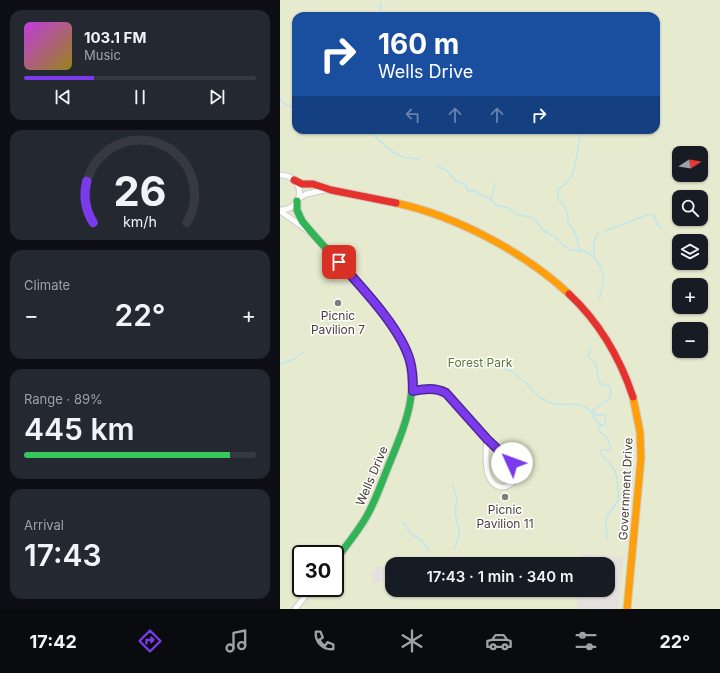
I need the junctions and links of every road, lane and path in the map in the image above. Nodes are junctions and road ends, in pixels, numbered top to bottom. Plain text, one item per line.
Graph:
1 (280, 176) edge
2 (294, 180) junction
3 (331, 190) junction
4 (298, 200) junction
5 (280, 210) edge
6 (311, 233) junction
7 (413, 391) junction
8 (487, 439) junction
9 (344, 548) edge
10 (305, 597) edge
11 (295, 609) edge
12 (627, 609) edge

1 - 2 street
2 - 3 street, Government Drive
2 - 4 street
3 - 4 street, Government Drive
3 - 12 street, Government Drive
4 - 5 street, Government Drive
4 - 6 street, Wells Drive
5 - 6 street, Wells Drive
6 - 7 street, Wells Drive
7 - 8 street
7 - 9 street, Wells Drive
8 - 8 street
10 - 11 street

